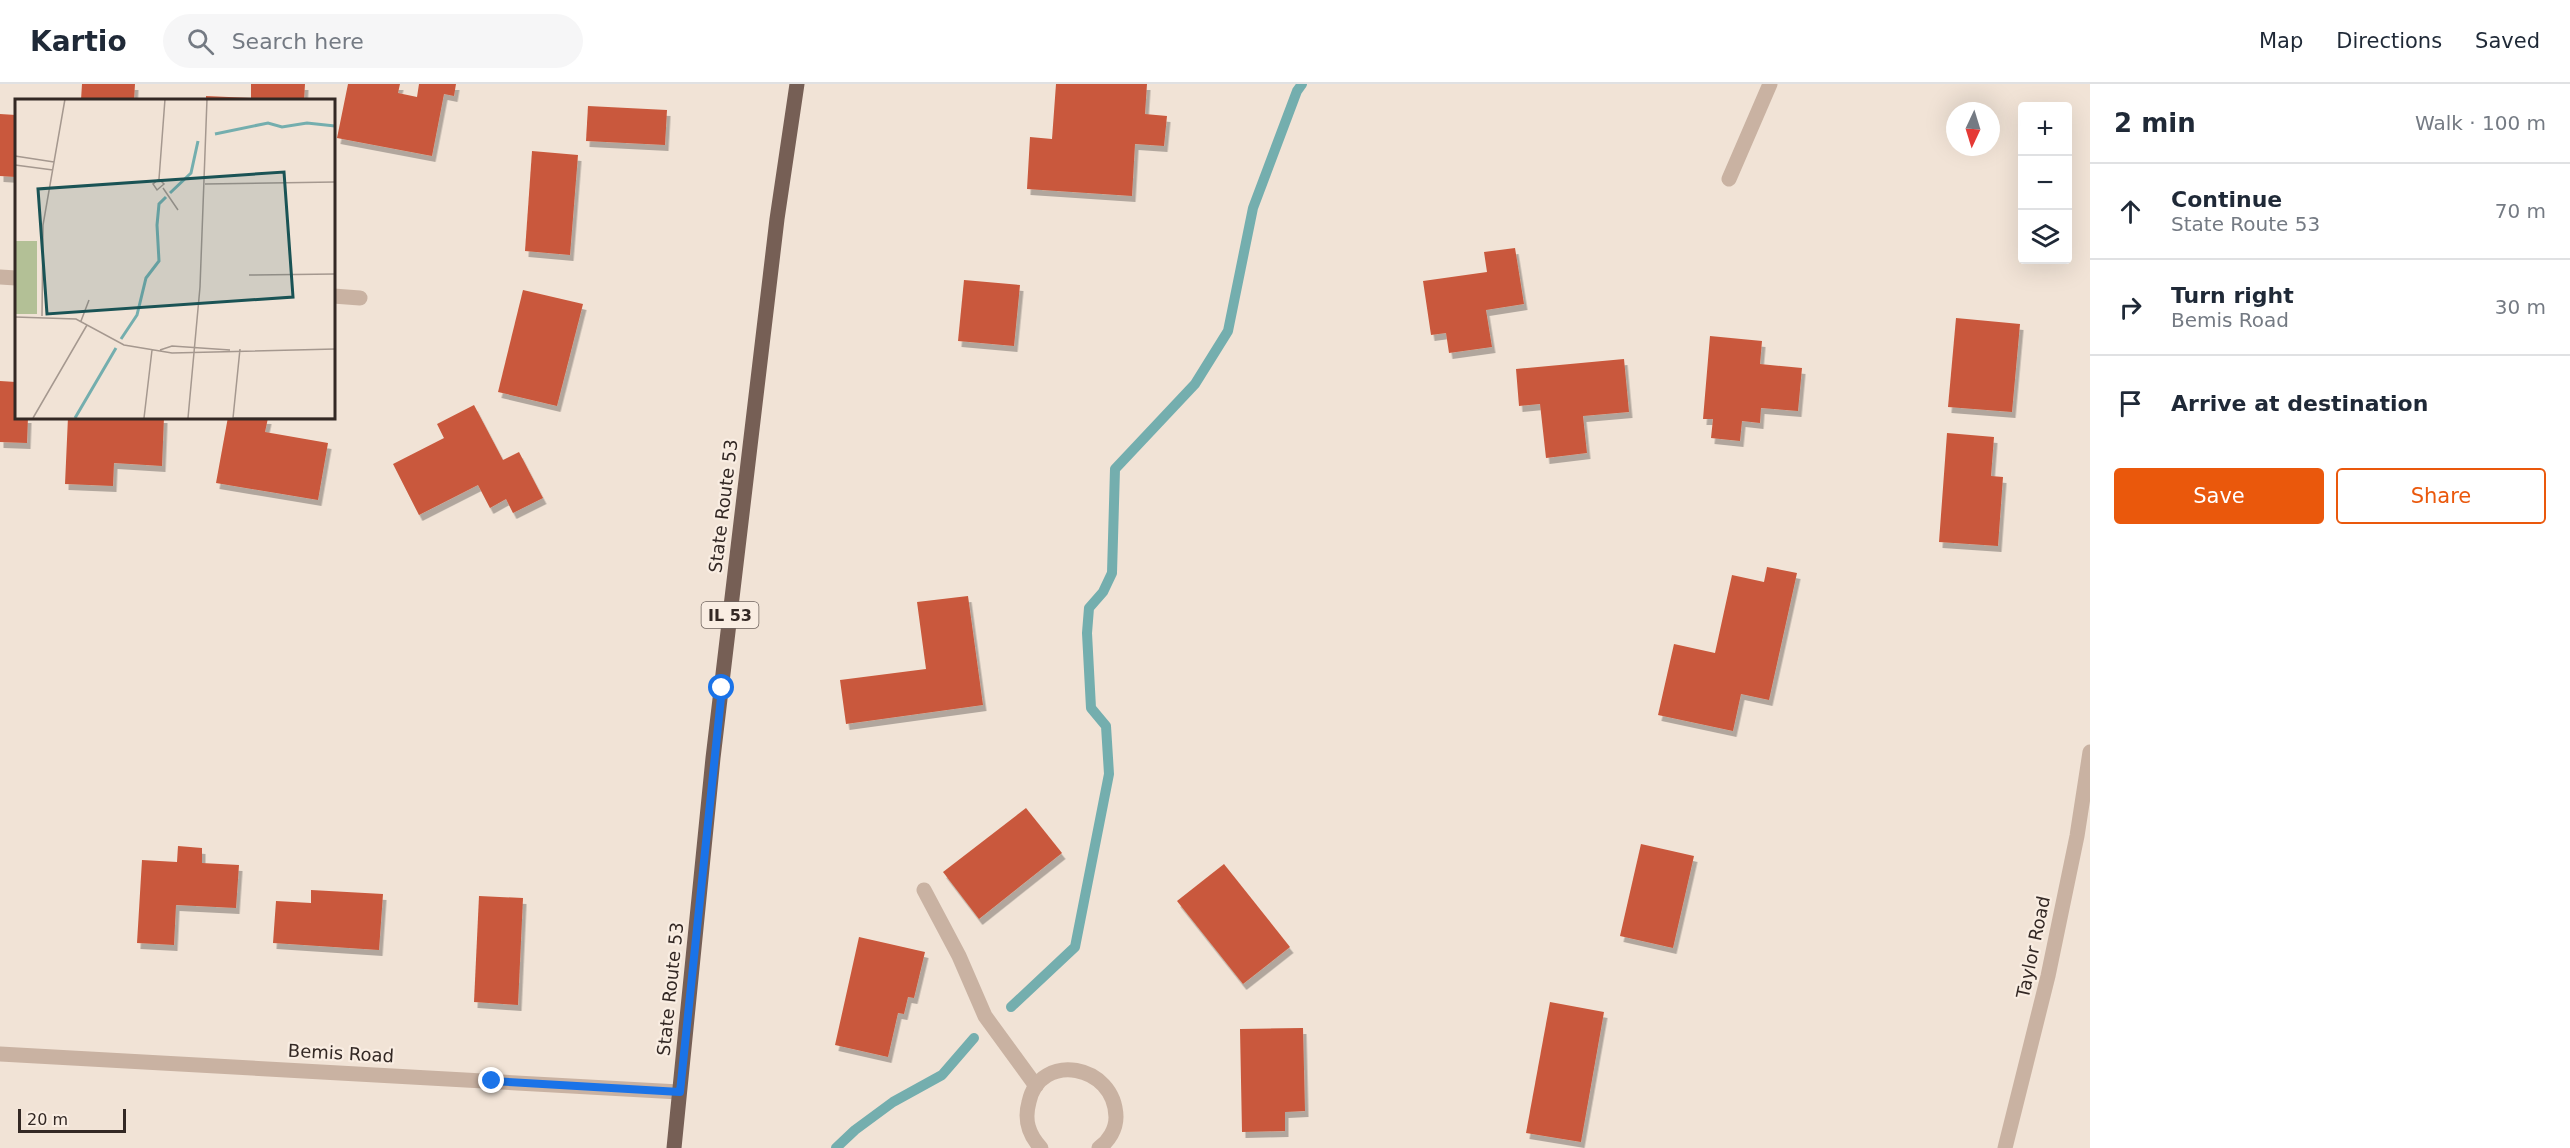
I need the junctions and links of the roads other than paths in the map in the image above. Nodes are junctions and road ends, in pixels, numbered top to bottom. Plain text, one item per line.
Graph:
1 (797, 84) edge
2 (1770, 84) edge
3 (1729, 179) dead end
4 (0, 277) edge
5 (15, 278) edge
6 (334, 296) edge
7 (360, 298) dead end
8 (2090, 752) edge
9 (924, 891) dead end
10 (0, 1054) edge
11 (1036, 1086) junction
12 (680, 1092) junction
13 (674, 1148) edge
14 (1041, 1148) edge
15 (1099, 1148) edge
16 (2005, 1148) edge

1 - 12 main road, State Route 53 / IL 53
2 - 3 street
4 - 5 street
6 - 7 street
8 - 16 street, Taylor Road
9 - 11 street
10 - 12 street, Bemis Road
11 - 14 street
11 - 15 street
12 - 13 main road, State Route 53 / IL 53

